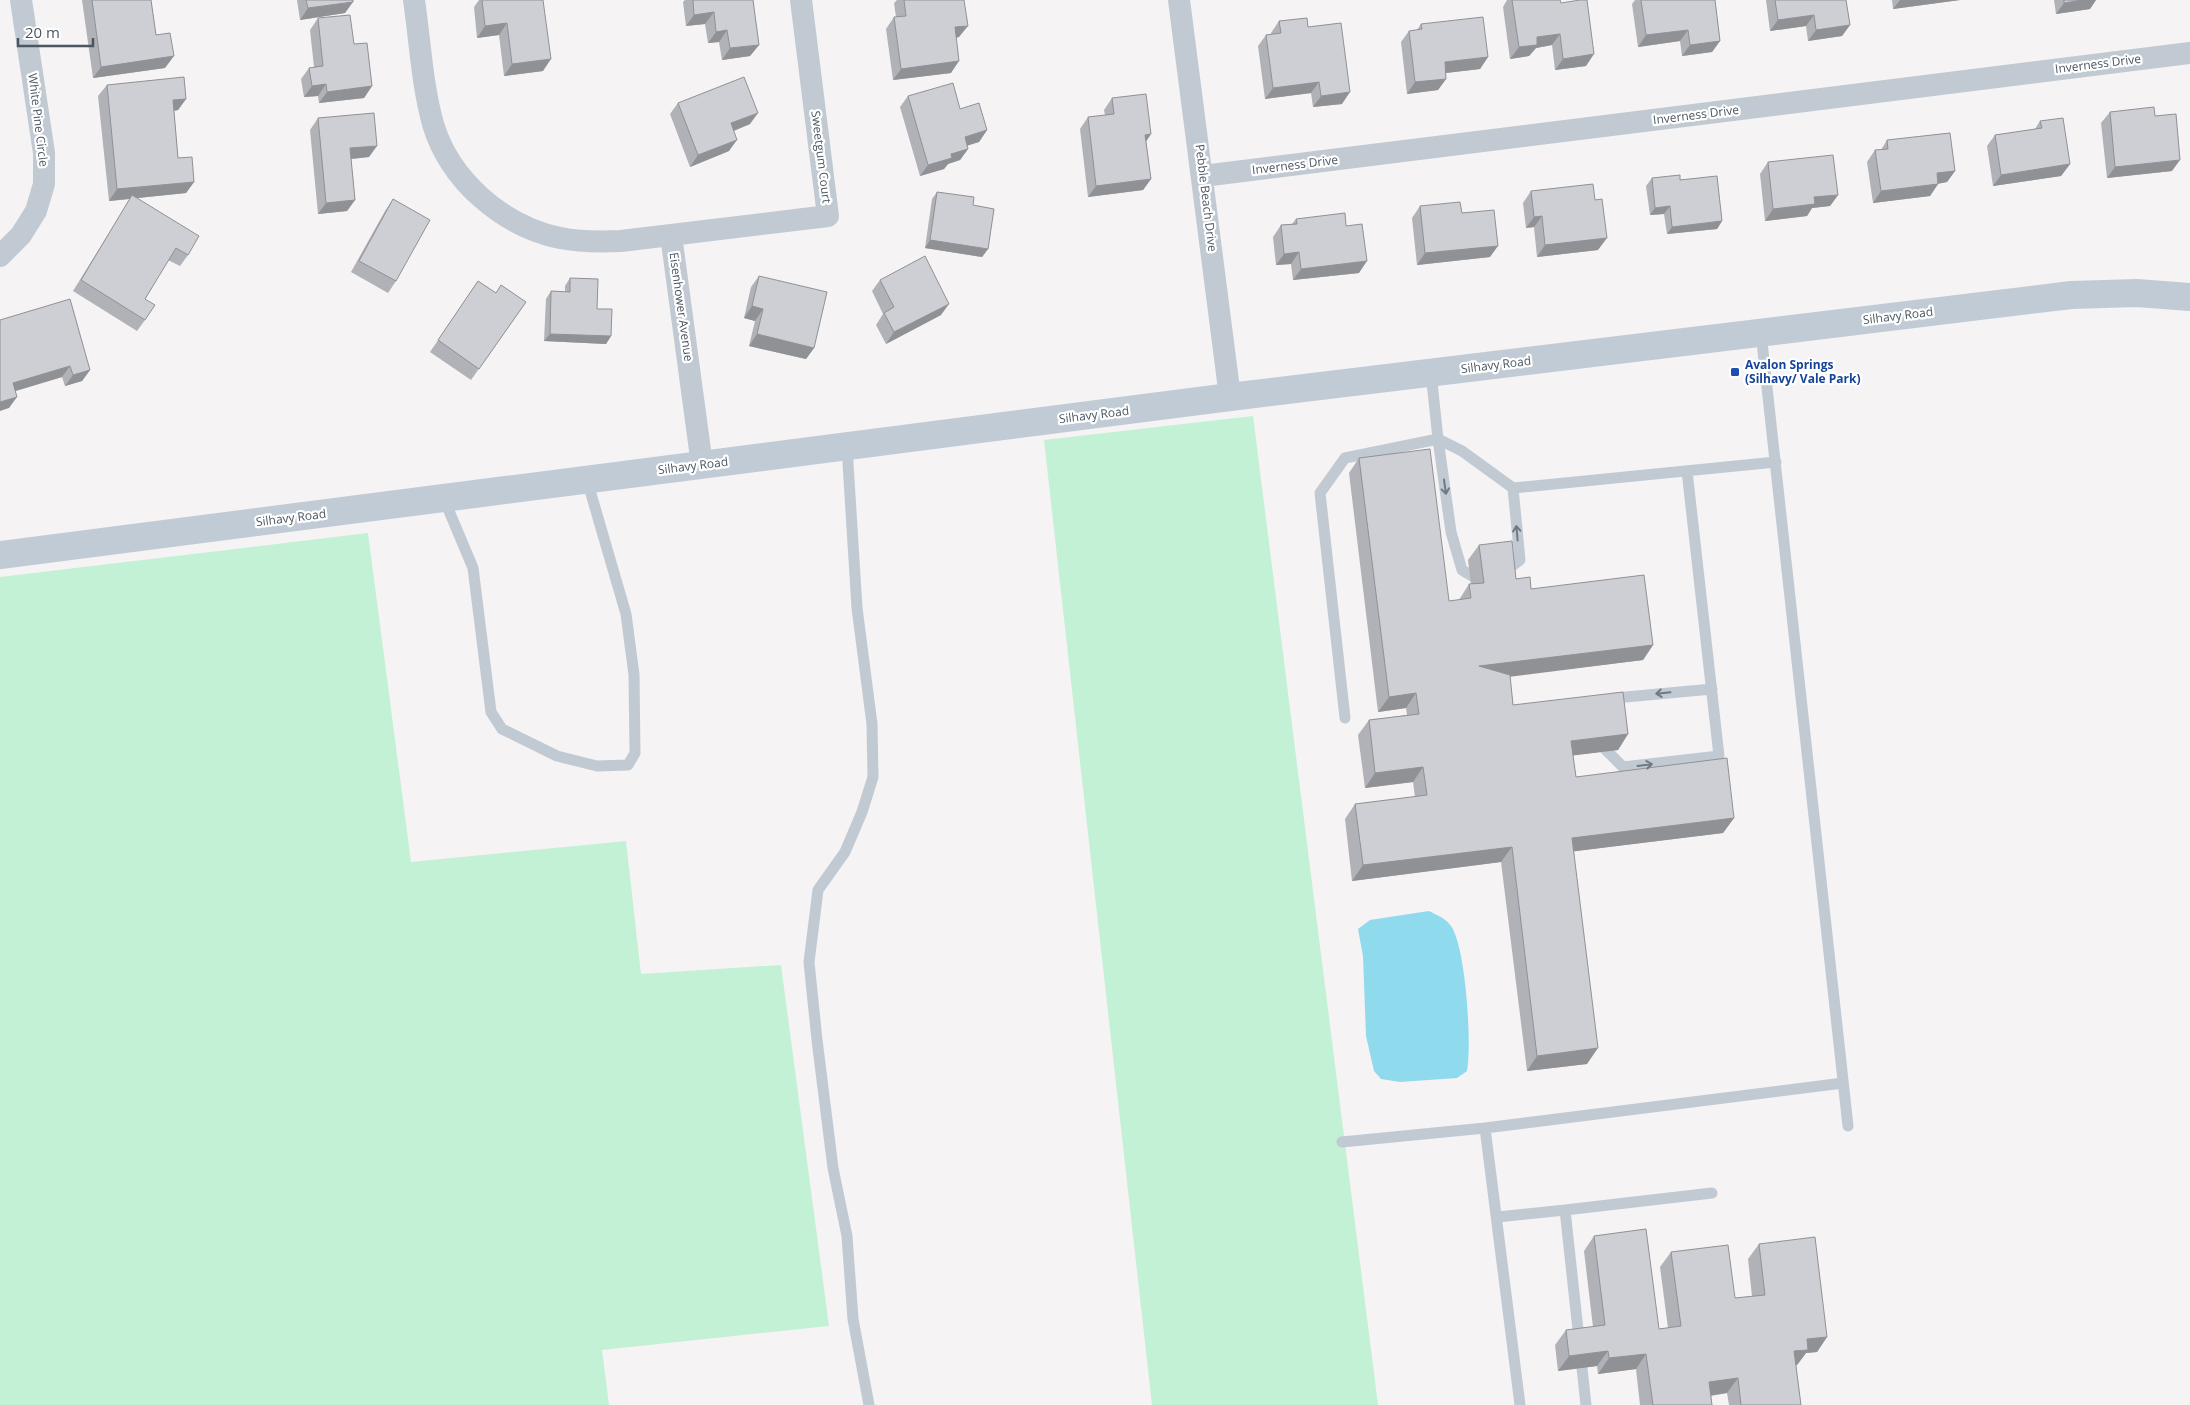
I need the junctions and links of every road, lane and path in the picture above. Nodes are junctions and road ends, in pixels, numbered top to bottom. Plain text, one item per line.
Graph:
1 (20, 0) edge
2 (414, 0) edge
3 (801, 0) edge
4 (1179, 0) edge
5 (2190, 53) edge
6 (1203, 176) junction
7 (671, 235) junction
8 (0, 256) edge
9 (2190, 297) edge
10 (1761, 333) junction
11 (1431, 374) junction
12 (1230, 397) junction
13 (1438, 439) junction
14 (848, 447) junction
15 (1776, 462) junction
16 (702, 465) junction
17 (1687, 471) junction
18 (587, 480) junction
19 (1513, 488) junction
20 (444, 499) junction
21 (0, 555) edge
22 (1505, 572) edge
23 (1472, 576) dead end
24 (1712, 688) junction
25 (1606, 713) edge
26 (1345, 718) dead end
27 (1604, 748) edge
28 (1843, 1083) junction
29 (1848, 1126) dead end
30 (1484, 1128) junction
31 (1342, 1142) dead end
32 (1712, 1193) dead end
33 (1564, 1210) junction
34 (1497, 1217) junction
35 (1579, 1339) edge
36 (1582, 1368) edge
37 (869, 1405) edge
38 (1520, 1405) edge
39 (1586, 1405) edge

1 - 8 street, White Pine Circle
2 - 7 street, Eisenhower Avenue
3 - 7 street, Sweetgum Court
4 - 6 street, Pebble Beach Drive
5 - 6 street, Inverness Drive
6 - 12 street, Pebble Beach Drive
7 - 16 street, Eisenhower Avenue
9 - 10 street, Silhavy Road
10 - 11 street, Silhavy Road
10 - 15 lane
11 - 12 street, Silhavy Road
11 - 13 lane
12 - 14 street, Silhavy Road
13 - 19 lane
13 -> 23 lane
13 - 26 lane
14 - 16 street, Silhavy Road
14 - 37 lane
15 - 17 lane
15 - 28 lane
16 - 18 street, Silhavy Road
17 - 19 lane
17 - 24 lane
18 - 20 street, Silhavy Road
18 - 20 lane
22 -> 19 lane
20 - 21 street, Silhavy Road
24 -> 25 lane
27 -> 24 lane
28 - 29 lane
28 - 30 lane
30 - 31 lane
30 - 34 lane
32 - 33 lane
33 - 34 lane
33 - 35 lane
34 - 38 lane
36 - 39 lane

